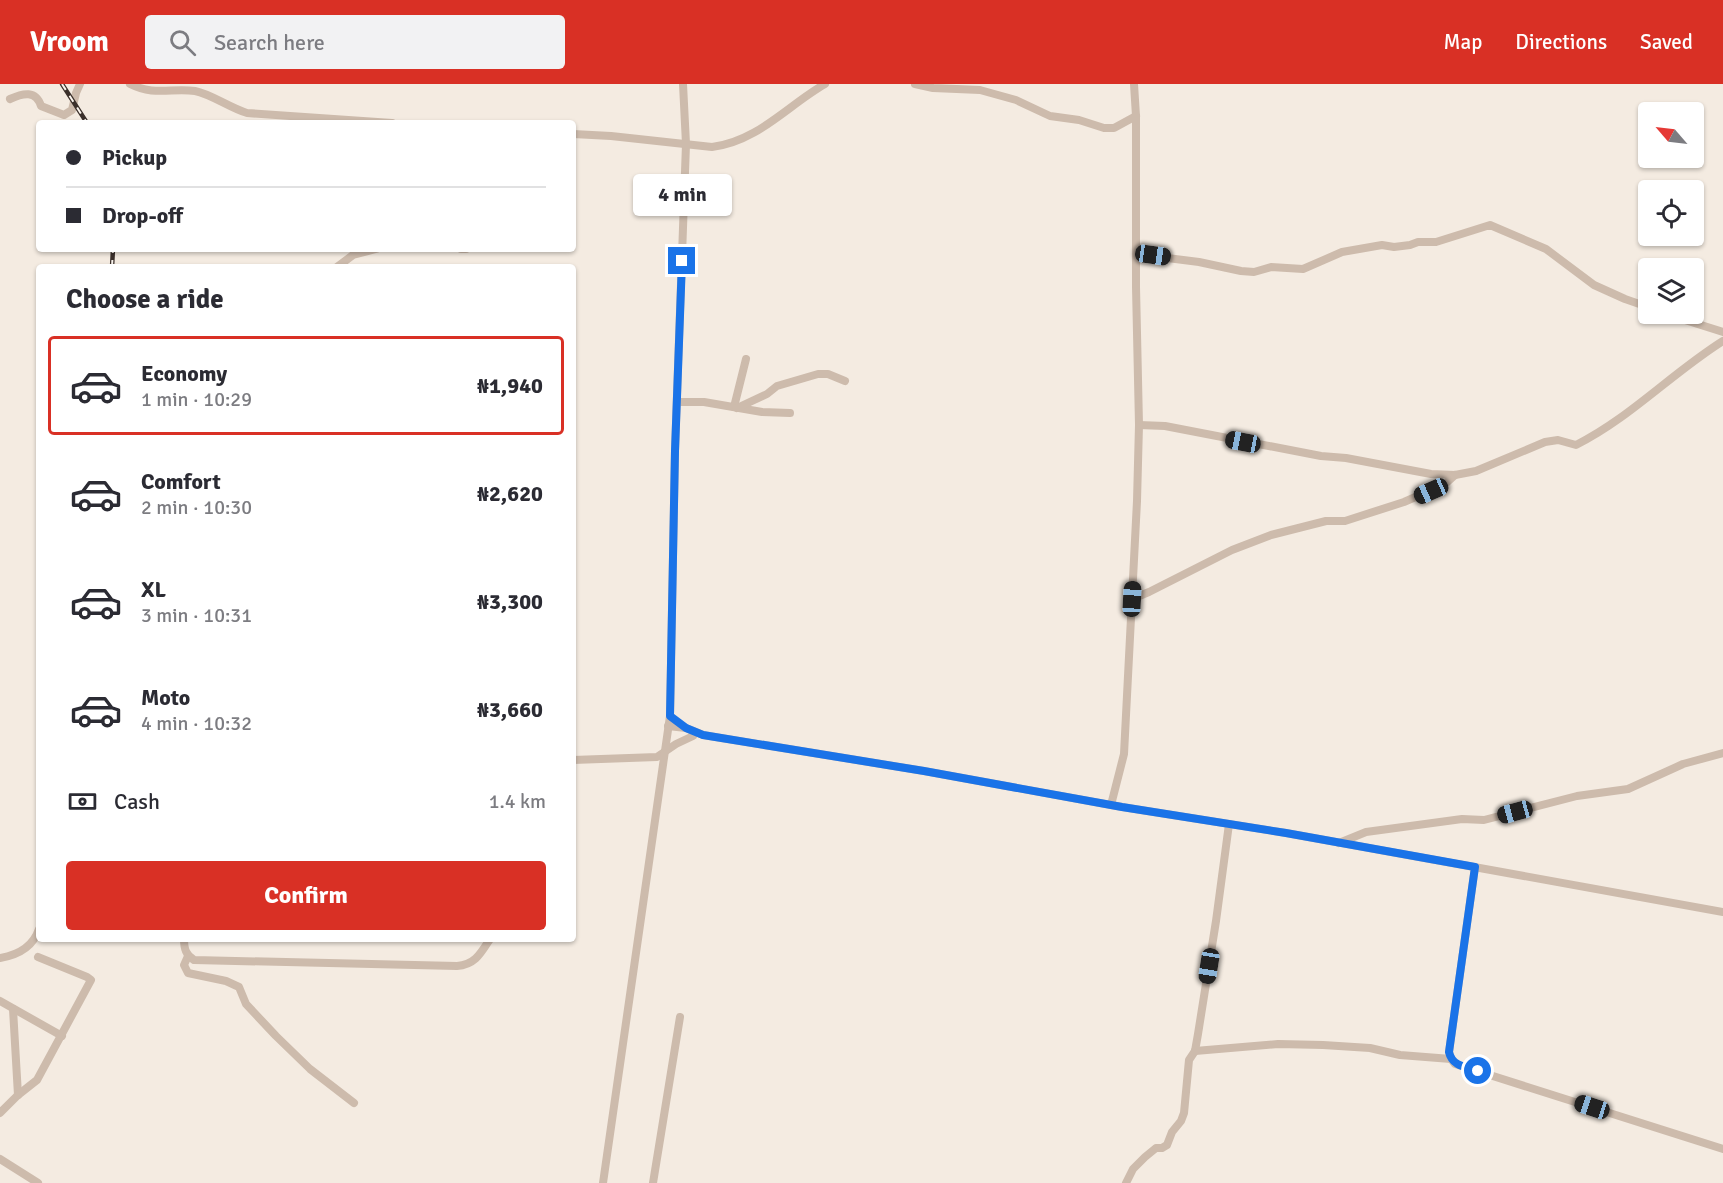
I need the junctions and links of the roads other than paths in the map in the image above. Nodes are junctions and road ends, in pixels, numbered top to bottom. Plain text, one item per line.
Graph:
1 (80, 84) edge
2 (130, 84) edge
3 (683, 84) edge
4 (825, 84) edge
5 (915, 84) edge
6 (1134, 84) edge
7 (10, 99) dead end
8 (1136, 116) junction
9 (348, 120) edge
10 (576, 134) edge
11 (686, 144) junction
12 (364, 252) edge
13 (1136, 254) junction
14 (341, 264) edge
15 (1638, 304) edge
16 (1698, 324) edge
17 (1723, 332) edge
18 (1723, 341) edge
19 (746, 359) dead end
20 (846, 381) dead end
21 (677, 402) junction
22 (735, 407) junction
23 (790, 412) dead end
24 (1139, 425) junction
25 (1455, 475) junction
26 (1132, 599) junction
27 (670, 716) junction
28 (686, 728) junction
29 (668, 731) junction
30 (703, 735) junction
31 (693, 736) junction
32 (666, 752) junction
33 (1723, 753) edge
34 (576, 760) edge
35 (1111, 805) junction
36 (1229, 824) junction
37 (1339, 843) junction
38 (1475, 867) junction
39 (1723, 912) edge
40 (36, 934) edge
41 (184, 942) edge
42 (488, 942) edge
43 (188, 956) junction
44 (38, 957) dead end
45 (0, 958) edge
46 (0, 1001) edge
47 (13, 1009) junction
48 (680, 1017) dead end
49 (62, 1036) junction
50 (1195, 1051) junction
51 (1451, 1059) junction
52 (18, 1095) junction
53 (354, 1103) dead end
54 (0, 1113) edge
55 (1723, 1149) edge
56 (0, 1159) edge
57 (38, 1183) edge
58 (603, 1183) edge
59 (653, 1183) edge
60 (1126, 1183) edge

1 - 7 street
2 - 9 street
3 - 11 street
4 - 11 street
5 - 8 street
6 - 8 street
8 - 13 street
10 - 11 street
11 - 21 street
12 - 14 street
13 - 15 street
13 - 24 street
16 - 17 street
18 - 25 street
19 - 22 street
20 - 22 street
21 - 22 street
21 - 27 street
22 - 23 street
24 - 25 street
24 - 26 street
25 - 26 street
26 - 35 street
27 - 28 street
27 - 29 street
28 - 29 street
28 - 30 street
29 - 31 street
29 - 32 street
30 - 31 street
30 - 35 street
31 - 32 street
32 - 34 street
32 - 58 street
33 - 37 street
35 - 36 street
36 - 37 street
36 - 50 street
37 - 38 street
38 - 39 street
38 - 51 street
40 - 45 street
41 - 43 street
42 - 43 street
43 - 53 street
44 - 49 street
46 - 47 street
47 - 49 street
47 - 52 street
48 - 59 street
49 - 52 street
50 - 51 street
50 - 60 street
51 - 55 street
52 - 54 street
56 - 57 street

